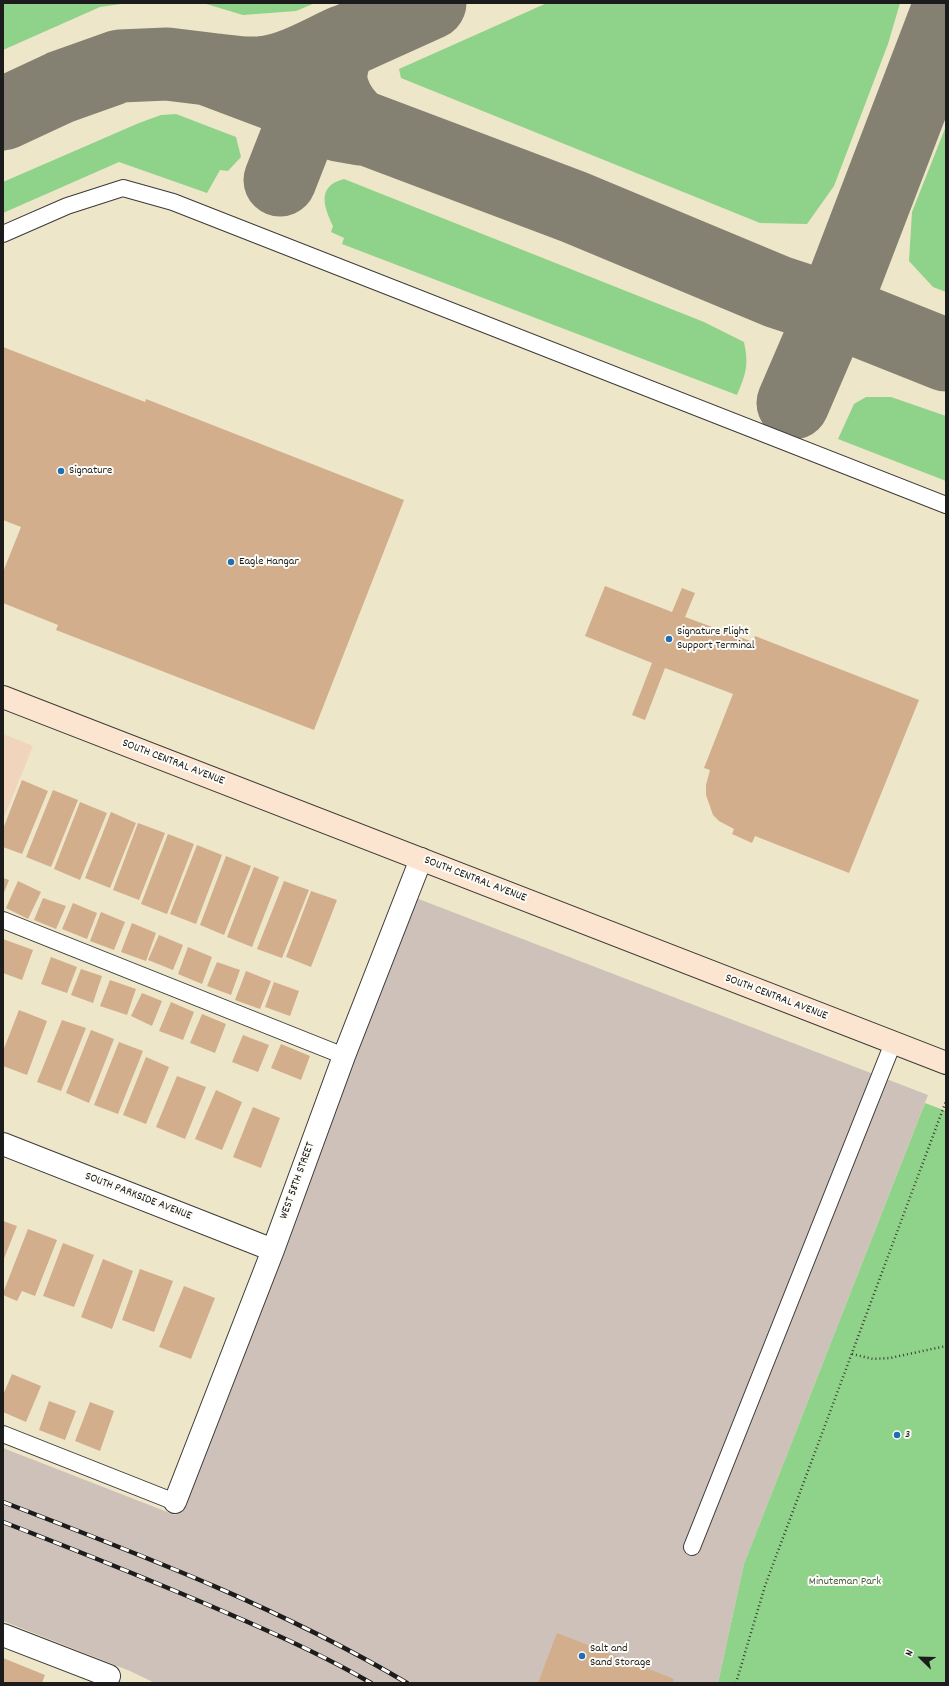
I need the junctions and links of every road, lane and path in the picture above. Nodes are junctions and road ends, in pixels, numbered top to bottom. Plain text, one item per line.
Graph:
1 (3, 234) edge
2 (946, 505) edge
3 (3, 697) edge
4 (421, 859) junction
5 (3, 920) edge
6 (893, 1043) junction
7 (344, 1056) junction
8 (946, 1064) edge
9 (946, 1101) edge
10 (3, 1144) edge
11 (273, 1250) junction
12 (946, 1346) edge
13 (852, 1354) junction
14 (3, 1434) edge
15 (175, 1502) joint
16 (692, 1547) dead end
17 (3, 1635) edge
18 (107, 1680) edge
19 (736, 1683) edge

1 - 2 lane
3 - 4 main road, SOUTH CENTRAL AVENUE
4 - 6 main road, SOUTH CENTRAL AVENUE
4 - 7 street, WEST 58TH STREET
5 - 7 lane
6 - 8 main road, SOUTH CENTRAL AVENUE
6 - 16 lane
7 - 11 street, WEST 58TH STREET
9 - 13 path
10 - 11 street, SOUTH PARKSIDE AVENUE
11 - 15 street, WEST 58TH STREET
12 - 13 path
13 - 19 path
14 - 15 lane
17 - 18 street

